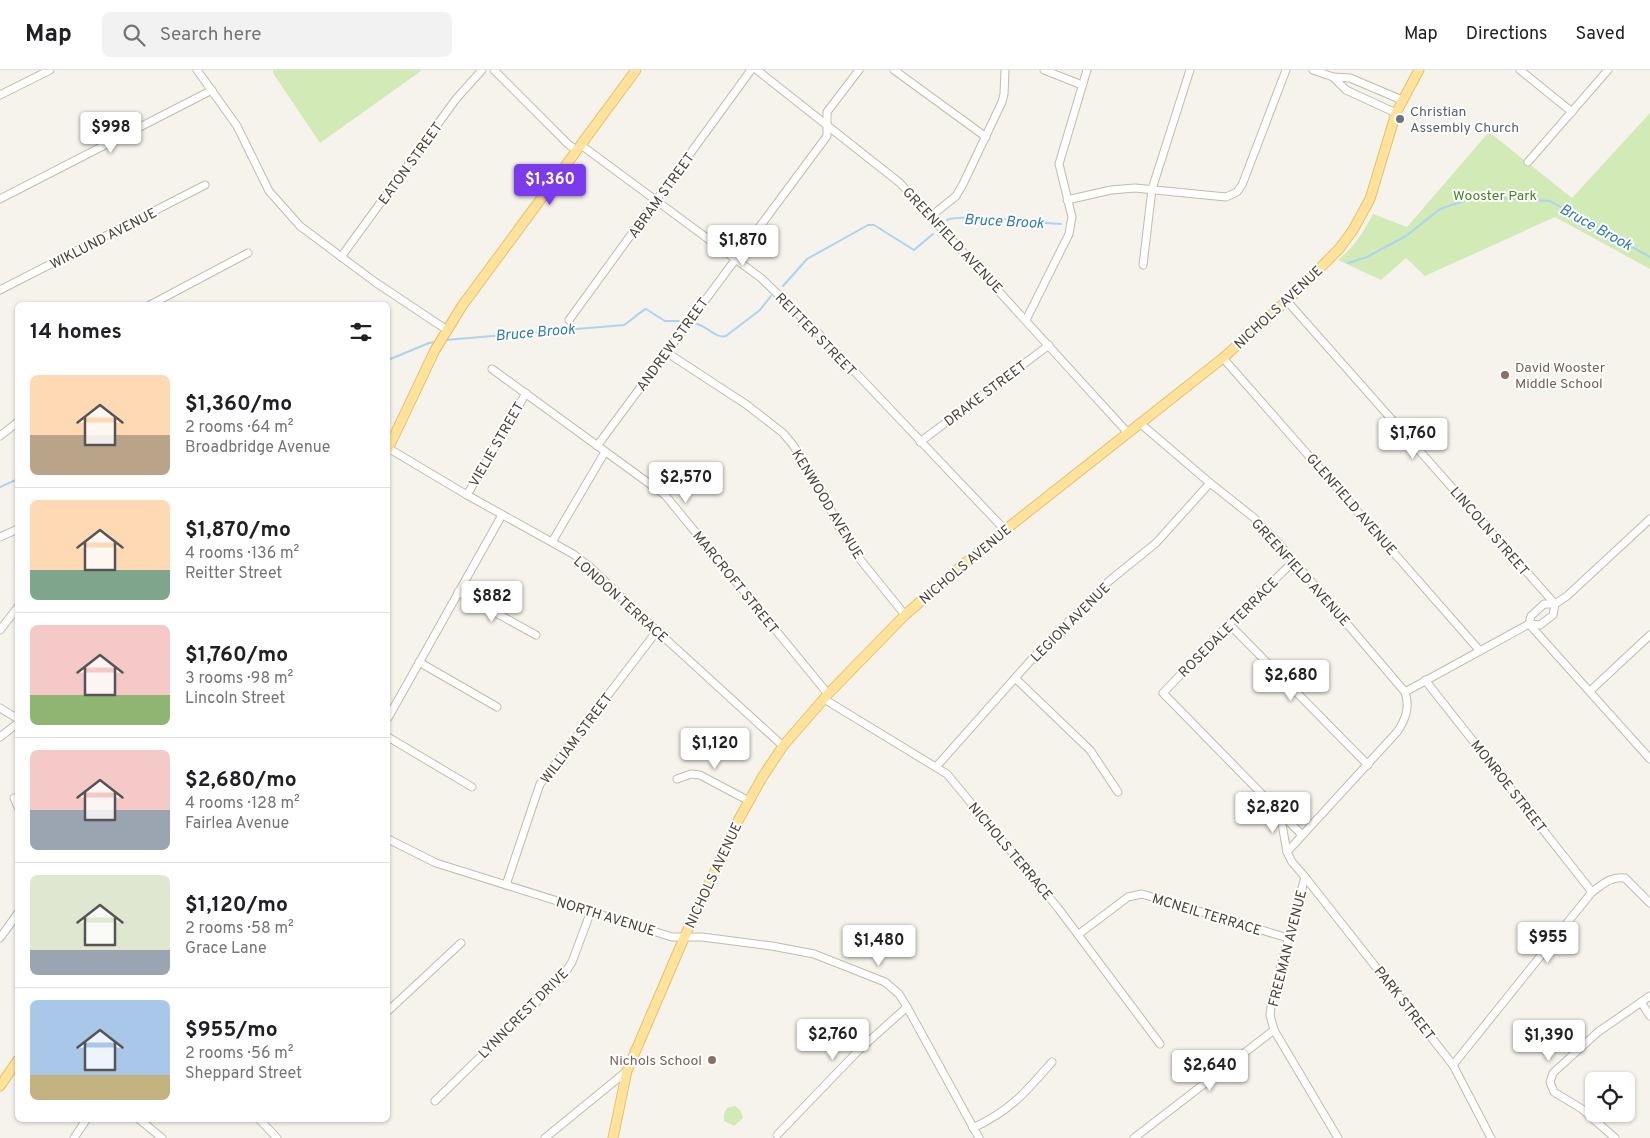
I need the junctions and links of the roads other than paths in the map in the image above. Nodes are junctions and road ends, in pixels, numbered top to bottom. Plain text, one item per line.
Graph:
1 (50, 70) edge
2 (198, 70) edge
3 (482, 70) edge
4 (494, 70) edge
5 (751, 70) edge
6 (757, 70) edge
7 (859, 70) edge
8 (894, 70) edge
9 (1005, 70) edge
10 (1044, 70) edge
11 (1087, 70) edge
12 (1190, 70) edge
13 (1286, 70) edge
14 (1313, 70) edge
15 (1419, 70) edge
16 (1520, 70) edge
17 (1608, 70) edge
18 (633, 71) edge
19 (1333, 77) junction
20 (1082, 85) junction
21 (212, 90) junction
22 (0, 95) edge
23 (1402, 100) junction
24 (1572, 112) junction
25 (1396, 114) junction
26 (827, 124) junction
27 (986, 137) junction
28 (578, 148) junction
29 (1528, 162) dead end
30 (205, 185) dead end
31 (1152, 189) junction
32 (0, 199) edge
33 (1067, 200) junction
34 (657, 201) junction
35 (930, 217) junction
36 (248, 253) dead end
37 (341, 257) junction
38 (735, 259) junction
39 (1143, 265) dead end
40 (0, 290) edge
41 (156, 302) edge
42 (1287, 302) junction
43 (569, 320) dead end
44 (1026, 320) junction
45 (445, 333) junction
46 (1049, 345) junction
47 (666, 352) junction
48 (1223, 358) junction
49 (492, 370) dead end
50 (526, 393) junction
51 (15, 424) edge
52 (1141, 424) junction
53 (1128, 433) junction
54 (0, 436) edge
55 (920, 442) junction
56 (390, 444) edge
57 (597, 446) junction
58 (390, 449) edge
59 (605, 452) junction
60 (1210, 483) junction
61 (467, 495) junction
62 (502, 515) junction
63 (1650, 519) edge
64 (15, 530) edge
65 (1005, 530) junction
66 (0, 537) edge
67 (552, 542) junction
68 (1294, 561) junction
69 (458, 592) junction
70 (1554, 604) junction
71 (15, 611) edge
72 (905, 615) junction
73 (1229, 624) junction
74 (1529, 624) junction
75 (0, 630) edge
76 (657, 631) junction
77 (1650, 634) edge
78 (536, 635) dead end
79 (1480, 651) junction
80 (419, 662) junction
81 (1016, 678) junction
82 (1425, 680) junction
83 (1590, 691) junction
84 (1405, 692) junction
85 (826, 696) junction
86 (497, 707) dead end
87 (0, 708) edge
88 (390, 714) edge
89 (15, 719) edge
90 (15, 724) edge
91 (0, 737) edge
92 (390, 738) edge
93 (783, 746) junction
94 (1650, 758) edge
95 (1368, 765) junction
96 (936, 767) junction
97 (677, 779) dead end
98 (472, 787) dead end
99 (1118, 792) dead end
100 (749, 801) junction
101 (1280, 813) junction
102 (1302, 835) junction
103 (390, 839) edge
104 (1288, 852) junction
105 (1305, 878) junction
106 (506, 885) junction
107 (1592, 892) junction
108 (1650, 903) edge
109 (591, 911) junction
110 (15, 917) edge
111 (1079, 934) junction
112 (0, 938) edge
113 (684, 938) junction
114 (1288, 938) junction
115 (461, 943) dead end
116 (1650, 996) edge
117 (1641, 1002) junction
118 (907, 1007) junction
119 (390, 1009) edge
120 (1650, 1016) edge
121 (1274, 1030) junction
122 (1160, 1044) dead end
123 (1052, 1062) dead end
124 (15, 1064) edge
125 (1453, 1065) junction
126 (627, 1071) junction
127 (0, 1086) edge
128 (435, 1101) dead end
129 (85, 1122) edge
130 (142, 1122) edge
131 (265, 1122) edge
132 (973, 1128) junction
133 (777, 1135) dead end
134 (74, 1138) edge
135 (162, 1138) edge
136 (277, 1138) edge
137 (545, 1138) edge
138 (613, 1138) edge
139 (979, 1138) edge
140 (1134, 1138) edge
141 (1338, 1138) edge
142 (1491, 1138) edge
143 (1615, 1138) edge

1 - 22 street
2 - 21 street
3 - 37 street, EATON STREET
4 - 28 street, REITTER STREET
5 - 34 street, ABRAM STREET
6 - 26 street, GREENFIELD AVENUE
7 - 26 street, ANDREW STREET
8 - 27 street
9 - 27 street
10 - 20 street
11 - 20 street
12 - 31 street
13 - 31 street
14 - 19 street
15 - 23 main road, NICHOLS AVENUE
16 - 24 street
17 - 24 street
18 - 28 main road
19 - 23 street
19 - 25 street
20 - 33 street
21 - 32 street
21 - 37 street
23 - 25 main road, NICHOLS AVENUE
24 - 29 street
25 - 42 main road, NICHOLS AVENUE
26 - 35 street, GREENFIELD AVENUE
26 - 38 street, ANDREW STREET
27 - 35 street
28 - 34 street, REITTER STREET
28 - 45 main road
30 - 40 street, WIKLUND AVENUE
31 - 33 street
31 - 39 street
33 - 44 street
34 - 38 street, REITTER STREET
34 - 43 street, ABRAM STREET
35 - 44 street, GREENFIELD AVENUE
36 - 41 street
37 - 45 street
38 - 47 street, ANDREW STREET
38 - 55 street, REITTER STREET
42 - 48 main road, NICHOLS AVENUE
42 - 70 street, LINCOLN STREET
44 - 46 street, GREENFIELD AVENUE
45 - 56 main road
46 - 53 street, GREENFIELD AVENUE
46 - 55 street, DRAKE STREET
47 - 57 street, ANDREW STREET
47 - 72 street, KENWOOD AVENUE
48 - 52 main road, NICHOLS AVENUE
48 - 79 street, GLENFIELD AVENUE
49 - 50 street, MARCROFT STREET
50 - 57 street, MARCROFT STREET
50 - 61 street, VIELIE STREET
51 - 54 street
52 - 53 main road, NICHOLS AVENUE
52 - 60 street, GREENFIELD AVENUE
53 - 65 main road, NICHOLS AVENUE
55 - 65 street, REITTER STREET
57 - 59 street, MARCROFT STREET
58 - 61 street, LONDON TERRACE
59 - 67 street
59 - 85 street, MARCROFT STREET
60 - 68 street, GREENFIELD AVENUE
60 - 81 street, LEGION AVENUE
61 - 62 street, LONDON TERRACE
62 - 67 street, LONDON TERRACE
62 - 69 street
63 - 70 street
64 - 66 street
65 - 72 main road, NICHOLS AVENUE
67 - 76 street, LONDON TERRACE
68 - 73 street, ROSEDALE TERRACE
68 - 84 street, GREENFIELD AVENUE
69 - 78 street
69 - 80 street
70 - 74 street
70 - 74 street
71 - 75 street
72 - 85 main road, NICHOLS AVENUE
73 - 95 street
73 - 101 street, ROSEDALE TERRACE
74 - 79 street
74 - 83 street
76 - 93 street, LONDON TERRACE
76 - 106 street, WILLIAM STREET
77 - 83 street
79 - 82 street
80 - 86 street
80 - 88 street
81 - 96 street, LEGION AVENUE
81 - 99 street
82 - 84 street
82 - 107 street, MONROE STREET
83 - 94 street
84 - 95 street
85 - 93 main road, NICHOLS AVENUE
85 - 96 street, NICHOLS TERRACE
87 - 89 street
90 - 91 street
92 - 98 street
93 - 100 main road, NICHOLS AVENUE
95 - 102 street
96 - 111 street, NICHOLS TERRACE
97 - 100 street
100 - 113 main road, NICHOLS AVENUE
101 - 102 street
101 - 104 street
102 - 104 street
103 - 106 street, NORTH AVENUE
104 - 105 street, FREEMAN AVENUE
105 - 114 street, FREEMAN AVENUE
105 - 125 street, PARK STREET
106 - 109 street, NORTH AVENUE
107 - 108 street
107 - 125 street
109 - 113 street, NORTH AVENUE
109 - 128 street, LYNNCREST DRIVE
110 - 112 street
111 - 114 street, MCNEIL TERRACE
111 - 122 street, NICHOLS TERRACE
113 - 118 street, NORTH AVENUE
113 - 126 main road, NICHOLS AVENUE
114 - 121 street, FREEMAN AVENUE
115 - 119 street
116 - 117 street
117 - 120 street
117 - 143 street
118 - 132 street, NORTH AVENUE
118 - 133 street
121 - 140 street
121 - 141 street, FREEMAN AVENUE
123 - 132 street
124 - 127 main road
125 - 142 street, PARK STREET
126 - 137 street
126 - 138 main road, NICHOLS AVENUE
129 - 134 street
130 - 135 street
131 - 136 street
132 - 139 street, NORTH AVENUE

